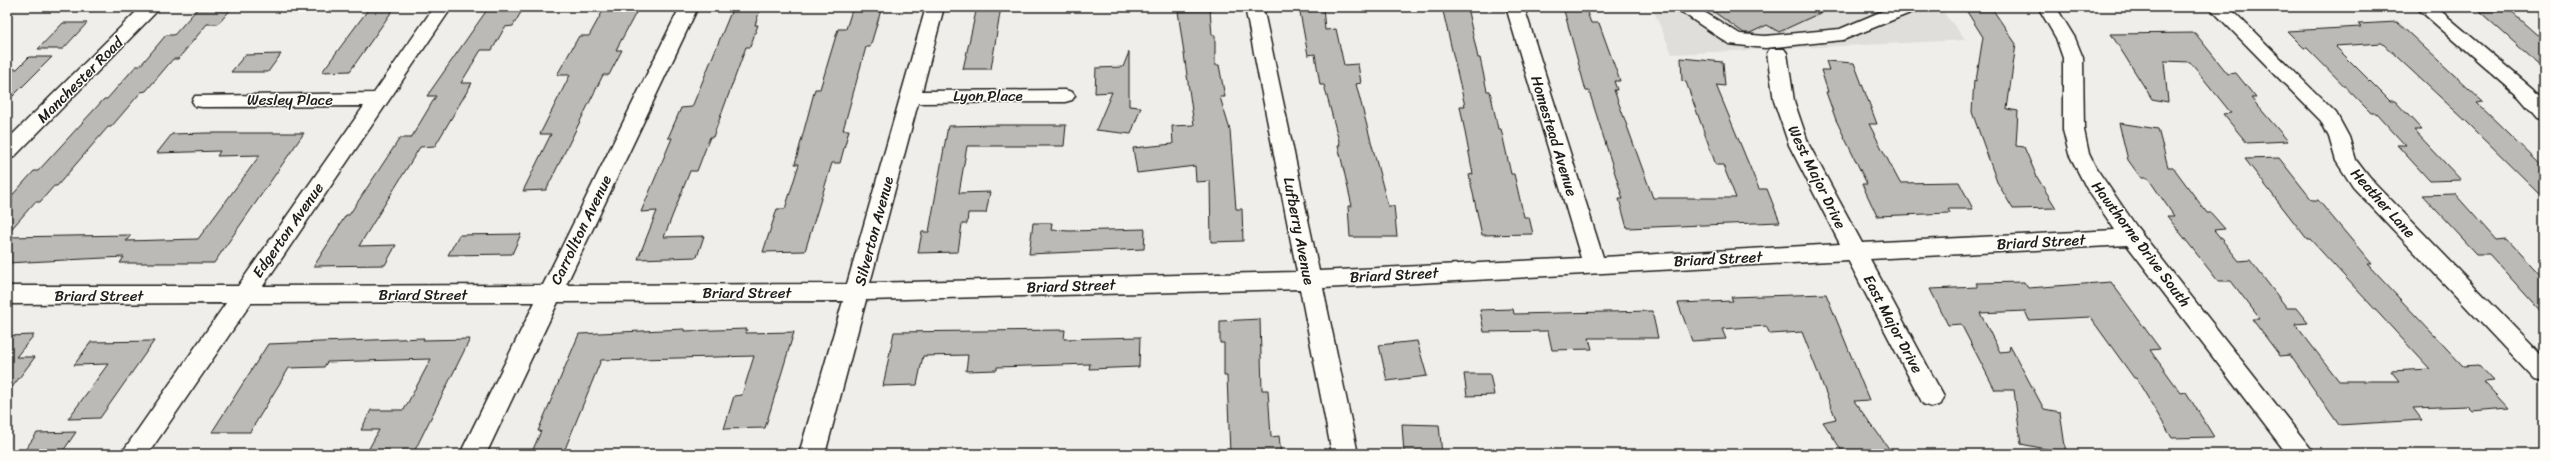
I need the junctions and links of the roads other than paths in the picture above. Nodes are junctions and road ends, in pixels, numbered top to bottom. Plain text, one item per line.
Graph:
1 (152, 7) edge
2 (443, 7) edge
3 (688, 7) edge
4 (935, 7) edge
5 (1254, 7) edge
6 (1515, 7) edge
7 (1683, 7) edge
8 (1908, 7) edge
9 (2047, 7) edge
10 (2218, 7) edge
11 (2425, 7) edge
12 (1777, 53) dead end
13 (1065, 96) dead end
14 (911, 97) junction
15 (379, 99) junction
16 (202, 101) dead end
17 (2544, 113) edge
18 (7, 152) edge
19 (2133, 237) junction
20 (1853, 252) junction
21 (1594, 265) junction
22 (1309, 280) junction
23 (857, 292) junction
24 (550, 294) junction
25 (7, 295) edge
26 (243, 296) junction
27 (2544, 373) edge
28 (1932, 397) dead end
29 (134, 454) edge
30 (473, 454) edge
31 (812, 454) edge
32 (1345, 454) edge
33 (2302, 454) edge

1 - 18 street, Manchester Road
2 - 15 street, Edgerton Avenue
3 - 24 street, Carrollton Avenue
4 - 14 street, Silverton Avenue
5 - 22 street, Lufberry Avenue
6 - 21 street, Homestead Avenue
7 - 8 street
9 - 19 street, Hawthorne Drive South
10 - 27 street, Heather Lane
11 - 17 street
12 - 20 street, West Major Drive
13 - 14 street, Lyon Place
14 - 23 street, Silverton Avenue
15 - 16 street, Wesley Place
15 - 26 street, Edgerton Avenue
19 - 20 street, Briard Street
19 - 33 street, Hawthorne Drive South
20 - 21 street, Briard Street
20 - 28 street, East Major Drive
21 - 22 street, Briard Street
22 - 23 street, Briard Street
22 - 32 street, Lufberry Avenue
23 - 24 street, Briard Street
23 - 31 street, Silverton Avenue
24 - 26 street, Briard Street
24 - 30 street, Carrollton Avenue
25 - 26 street, Briard Street
26 - 29 street, Edgerton Avenue

